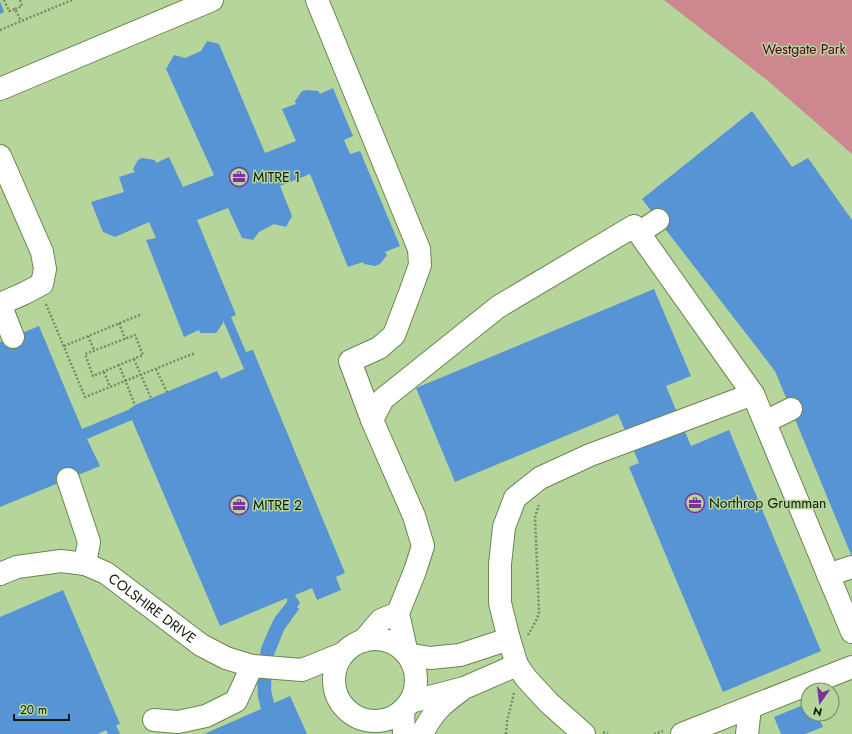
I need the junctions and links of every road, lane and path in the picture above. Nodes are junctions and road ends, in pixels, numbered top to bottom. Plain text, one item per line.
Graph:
1 (4, 0) edge
2 (20, 0) edge
3 (72, 0) edge
4 (212, 0) edge
5 (317, 0) edge
6 (15, 9) junction
7 (21, 22) junction
8 (0, 30) edge
9 (0, 89) edge
10 (0, 156) edge
11 (658, 220) dead end
12 (639, 233) junction
13 (39, 285) junction
14 (0, 304) edge
15 (142, 314) dead end
16 (119, 324) junction
17 (88, 336) junction
18 (13, 337) dead end
19 (125, 339) junction
20 (64, 346) junction
21 (94, 350) junction
22 (195, 353) dead end
23 (134, 359) junction
24 (119, 365) junction
25 (156, 369) junction
26 (104, 372) junction
27 (141, 375) junction
28 (125, 381) junction
29 (110, 387) junction
30 (168, 392) dead end
31 (753, 394) junction
32 (151, 398) dead end
33 (135, 405) dead end
34 (791, 409) dead end
35 (372, 420) junction
36 (765, 422) junction
37 (68, 479) dead end
38 (542, 499) dead end
39 (85, 564) junction
40 (852, 567) edge
41 (0, 574) edge
42 (828, 575) junction
43 (398, 613) junction
44 (852, 632) edge
45 (518, 639) junction
46 (363, 641) junction
47 (344, 653) junction
48 (407, 654) junction
49 (517, 665) junction
50 (252, 666) junction
51 (852, 667) edge
52 (302, 670) junction
53 (464, 688) junction
54 (336, 694) junction
55 (406, 706) junction
56 (750, 708) junction
57 (154, 720) dead end
58 (370, 727) edge
59 (404, 734) edge
60 (422, 734) edge
61 (584, 734) edge
62 (684, 734) edge
63 (747, 734) edge

1 - 6 path
2 - 6 path
3 - 7 path
4 - 9 street
5 - 35 street
6 - 7 path
7 - 8 path
10 - 13 street
11 - 12 street
12 - 31 street
12 - 35 street
13 - 14 street
13 - 20 path
14 - 18 street
15 - 16 path
16 - 17 path
16 - 19 path
17 - 20 path
17 - 21 path
19 - 21 path
19 - 23 path
20 - 29 path
21 - 26 path
22 - 25 path
23 - 24 path
23 - 27 path
24 - 26 path
24 - 28 path
25 - 27 path
25 - 30 path
26 - 29 path
27 - 28 path
27 - 32 path
28 - 29 path
28 - 33 path
31 - 36 street
31 - 45 street
34 - 36 street
35 - 43 street
36 - 42 street
37 - 39 street
38 - 45 path
39 - 41 street, COLSHIRE DRIVE
39 - 50 street, COLSHIRE DRIVE
40 - 42 street
42 - 44 street
43 - 46 street
43 - 48 street
45 - 48 street
45 - 49 street
46 - 47 street, COLSHIRE DRIVE
46 - 48 street, COLSHIRE DRIVE
47 - 52 street, COLSHIRE DRIVE
47 - 54 street, COLSHIRE DRIVE
48 - 55 street
49 - 53 street
49 - 61 street
50 - 52 street, COLSHIRE DRIVE
50 - 57 street
51 - 56 street
52 - 54 street, COLSHIRE DRIVE
53 - 55 street, COLSHIRE DRIVE
53 - 60 street
54 - 58 street, COLSHIRE DRIVE
55 - 58 street, COLSHIRE DRIVE
55 - 59 street
56 - 62 street
56 - 63 street

